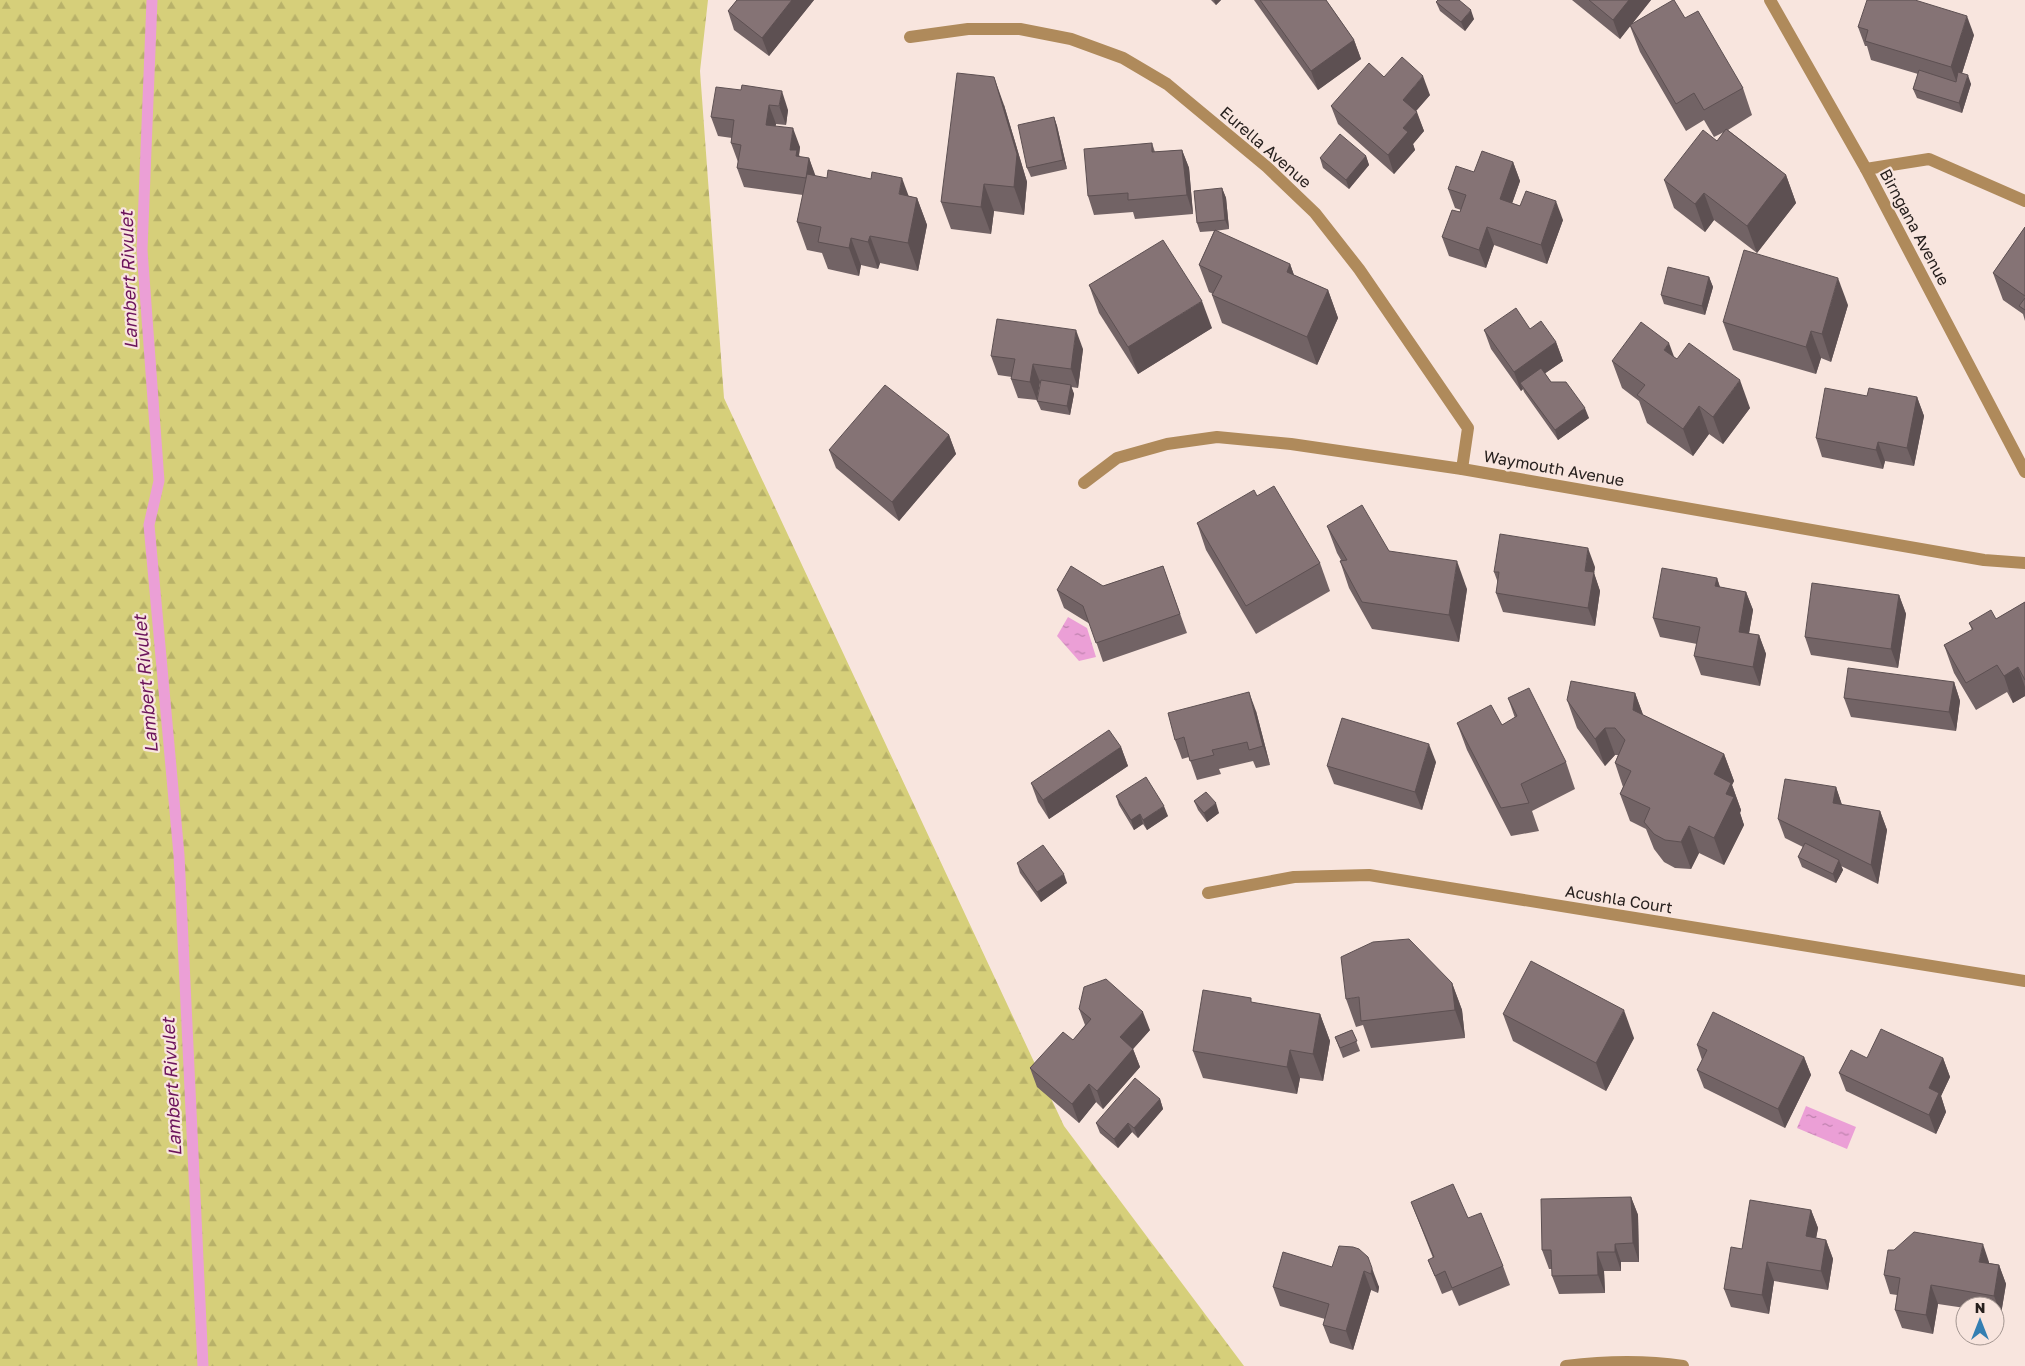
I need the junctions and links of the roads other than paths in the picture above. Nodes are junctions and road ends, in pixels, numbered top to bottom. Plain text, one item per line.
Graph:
1 (1770, 0) edge
2 (910, 37) dead end
3 (1866, 169) junction
4 (2025, 201) edge
5 (1462, 469) junction
6 (2025, 472) edge
7 (1084, 482) dead end
8 (2025, 562) edge
9 (1208, 892) dead end
10 (2025, 981) edge
11 (1566, 1366) edge
12 (1683, 1366) edge

1 - 3 street, Birngana Avenue
2 - 5 street, Eurella Avenue
3 - 4 street
3 - 6 street, Birngana Avenue
5 - 7 street, Waymouth Avenue
5 - 8 street, Waymouth Avenue
9 - 10 street, Acushla Court
11 - 12 street

